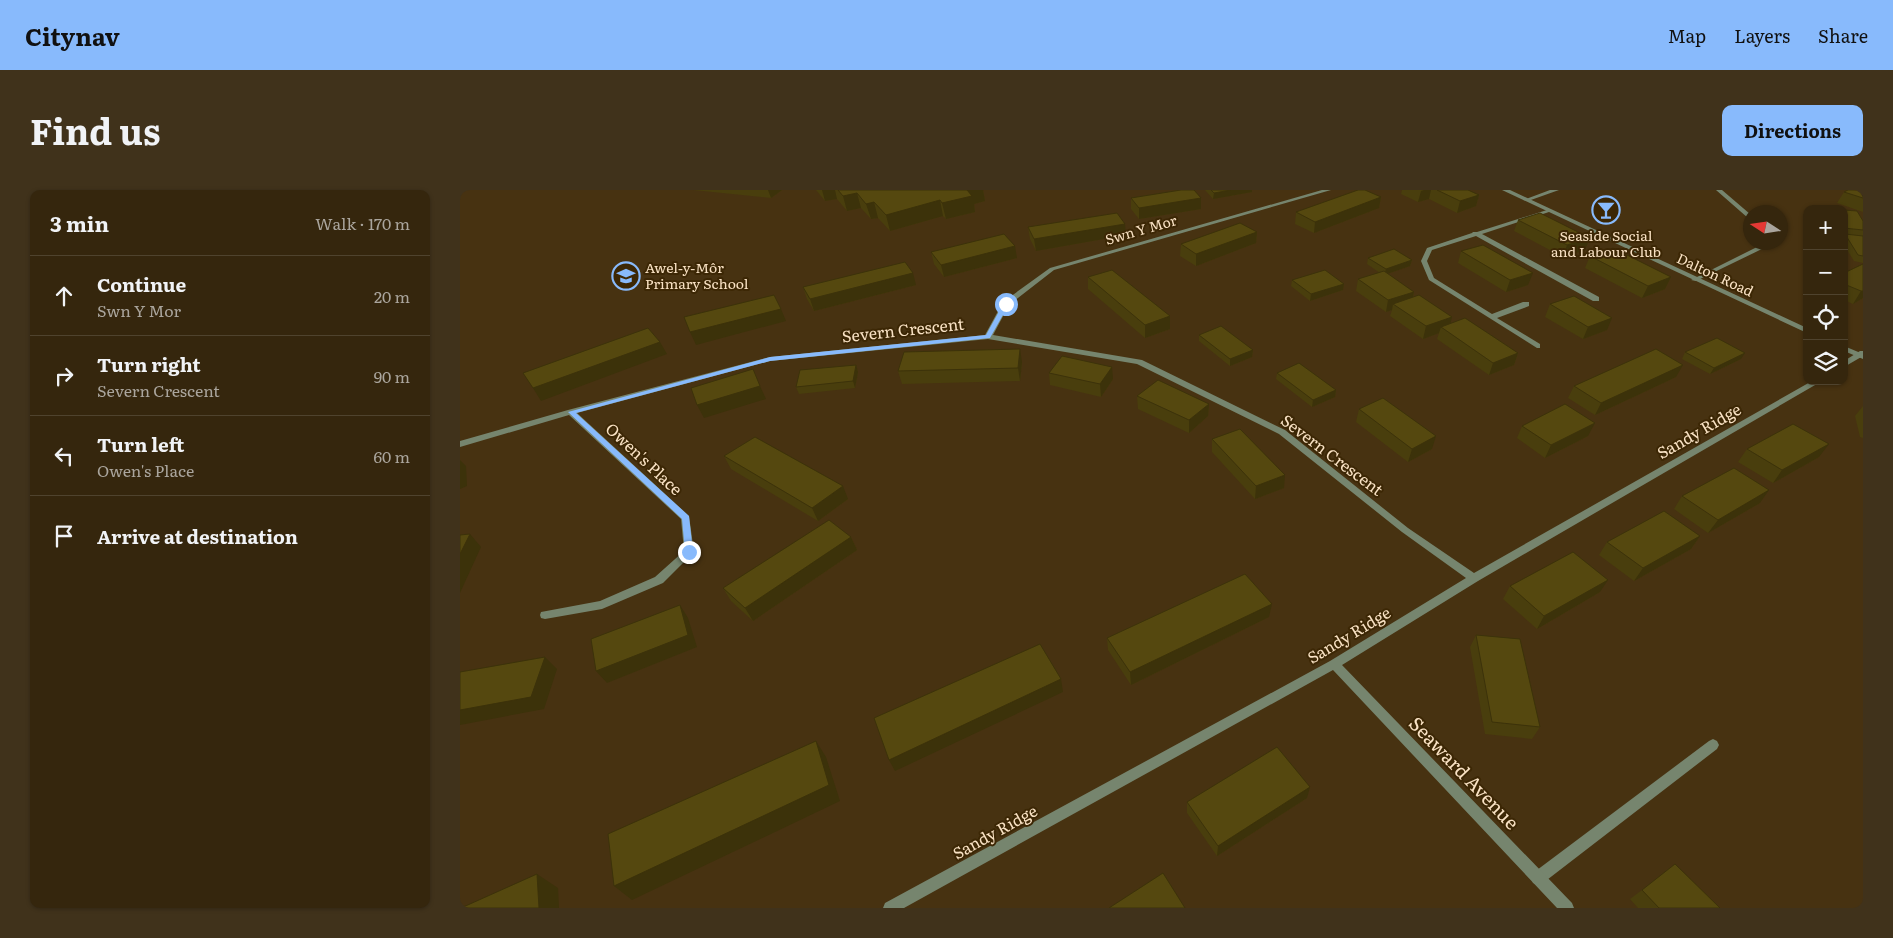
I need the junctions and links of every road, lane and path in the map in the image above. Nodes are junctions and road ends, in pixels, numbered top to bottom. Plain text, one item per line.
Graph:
1 (1328, 190) edge
2 (1505, 190) edge
3 (1556, 190) edge
4 (1719, 190) edge
5 (1526, 200) junction
6 (1549, 211) junction
7 (1743, 211) edge
8 (1475, 233) junction
9 (1756, 250) edge
10 (1694, 280) junction
11 (1596, 299) dead end
12 (1526, 304) dead end
13 (1492, 317) junction
14 (1803, 329) edge
15 (988, 337) junction
16 (1537, 346) dead end
17 (1848, 350) edge
18 (1862, 355) edge
19 (1848, 363) edge
20 (1811, 385) edge
21 (571, 412) junction
22 (460, 444) edge
23 (1474, 578) junction
24 (545, 614) dead end
25 (1334, 664) junction
26 (1713, 745) dead end
27 (1538, 878) junction
28 (890, 908) edge
29 (1567, 908) edge

1 - 15 street, Swn Y Mor
2 - 5 street, Dalton Road
3 - 5 street
4 - 7 street
5 - 6 street, Dalton Road
6 - 8 street
6 - 10 street, Dalton Road
8 - 11 street
8 - 13 street
9 - 10 street
10 - 14 street, Dalton Road
12 - 13 street
13 - 16 street
15 - 21 street, Severn Crescent
15 - 23 street, Severn Crescent
17 - 18 street
18 - 19 street
20 - 23 street, Sandy Ridge
21 - 22 street, Severn Crescent
21 - 24 street, Owen's Place
23 - 25 street, Sandy Ridge
25 - 27 street, Seaward Avenue
25 - 28 street, Sandy Ridge
26 - 27 street
27 - 29 street, Seaward Avenue

